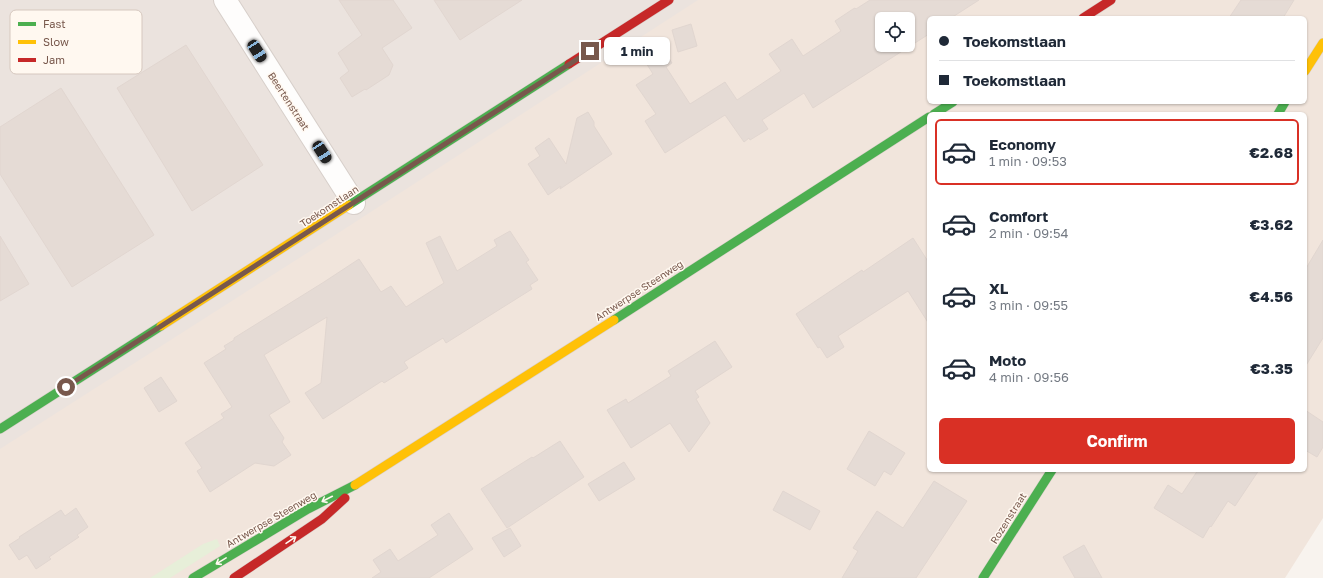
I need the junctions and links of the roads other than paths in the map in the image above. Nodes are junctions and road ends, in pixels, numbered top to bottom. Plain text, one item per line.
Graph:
1 (225, 0) edge
2 (668, 0) edge
3 (1111, 0) edge
4 (1086, 16) edge
5 (1323, 43) edge
6 (1307, 68) edge
7 (950, 104) edge
8 (937, 112) edge
9 (927, 118) edge
10 (354, 203) junction
11 (0, 429) edge
12 (1051, 472) edge
13 (362, 482) junction
14 (193, 578) edge
15 (234, 578) edge
16 (983, 578) edge

1 - 10 street, Beertenstraat
2 - 10 main road, Toekomstlaan
3 - 4 main road
5 - 6 main road
7 - 8 main road
9 - 13 main road, Antwerpse Steenweg
10 - 11 main road, Toekomstlaan
12 - 16 main road, Rozenstraat
13 -> 14 main road, Antwerpse Steenweg
15 -> 13 main road, Antwerpse Steenweg

